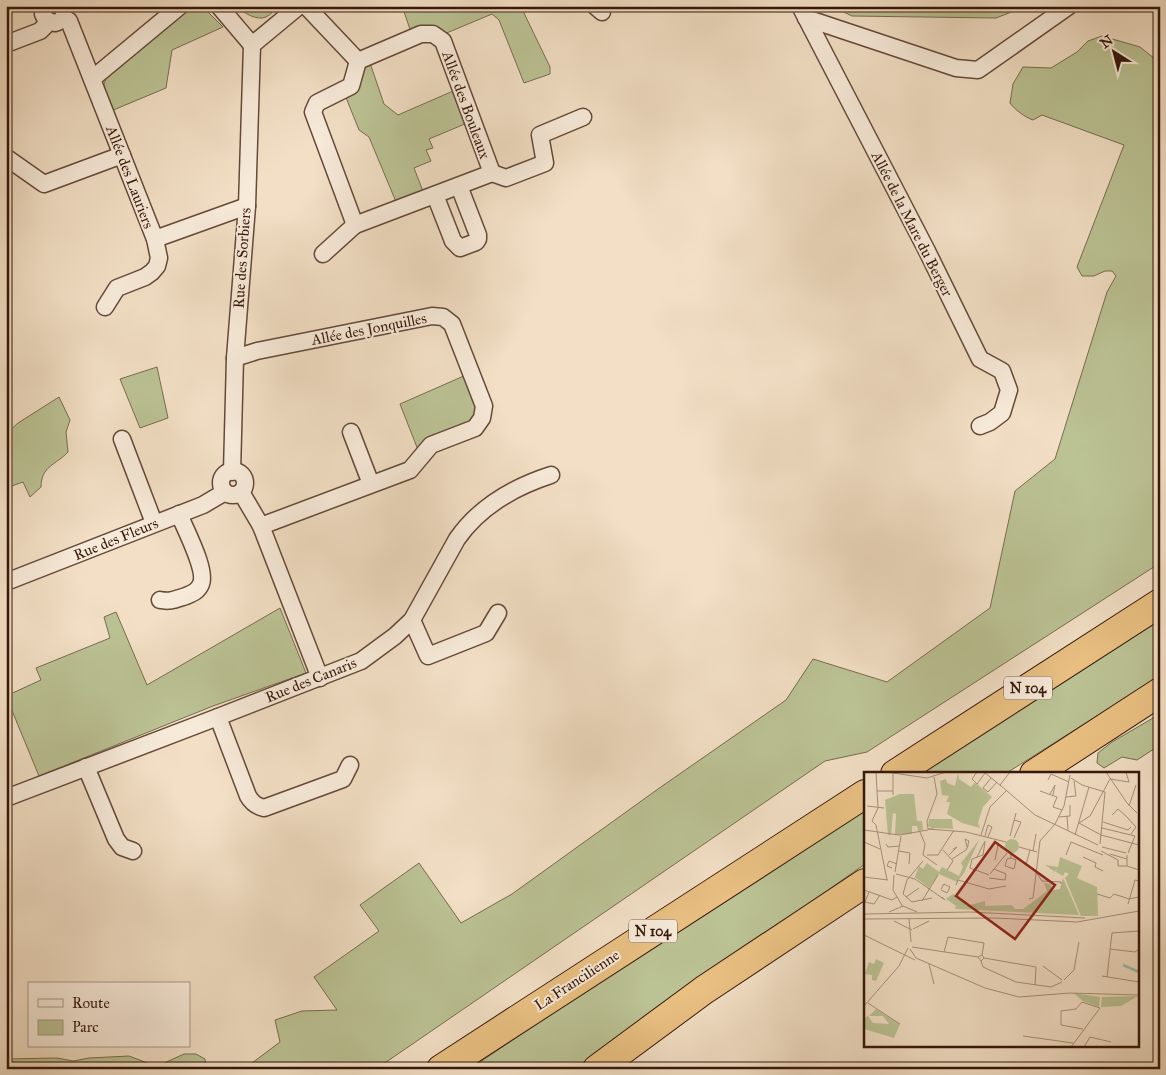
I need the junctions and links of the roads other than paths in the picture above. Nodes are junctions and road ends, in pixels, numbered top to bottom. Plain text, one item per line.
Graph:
1 (180, 6) edge
2 (220, 6) edge
3 (299, 6) edge
4 (306, 6) edge
5 (1069, 6) edge
6 (803, 12) edge
7 (55, 13) edge
8 (6, 44) edge
9 (252, 44) junction
10 (358, 61) junction
11 (92, 79) junction
12 (583, 117) dead end
13 (122, 155) junction
14 (7, 158) edge
15 (492, 174) junction
16 (459, 186) junction
17 (435, 195) junction
18 (247, 206) junction
19 (355, 225) junction
20 (155, 239) junction
21 (324, 254) dead end
22 (105, 307) dead end
23 (235, 358) junction
24 (980, 426) dead end
25 (351, 432) dead end
26 (122, 439) dead end
27 (551, 475) dead end
28 (371, 484) junction
29 (233, 492) junction
30 (179, 514) junction
31 (154, 523) junction
32 (261, 526) junction
33 (6, 582) edge
34 (160, 600) dead end
35 (1160, 603) edge
36 (498, 613) dead end
37 (412, 620) junction
38 (320, 678) junction
39 (1160, 692) edge
40 (218, 717) junction
41 (350, 765) dead end
42 (86, 767) junction
43 (899, 772) edge
44 (1037, 772) edge
45 (864, 795) edge
46 (6, 798) edge
47 (132, 851) dead end
48 (864, 884) edge
49 (442, 1069) edge
50 (597, 1069) edge

1 - 11 street
2 - 9 street
3 - 9 street
4 - 10 street
5 - 6 street
6 - 24 street, Allée de la Mare du Berger
7 - 8 street
7 - 11 street, Allée des Lauriers
9 - 18 street, Rue des Sorbiers
10 - 15 street, Allée des Bouleaux
10 - 19 street
11 - 13 street, Allée des Lauriers
12 - 15 street
13 - 14 street
13 - 20 street, Allée des Lauriers
15 - 16 street, Allée des Bouleaux
16 - 17 street, Allée des Bouleaux
16 - 17 street
17 - 19 street, Allée des Bouleaux
18 - 20 street, Allée des Lauriers
18 - 23 street, Rue des Sorbiers
19 - 21 street, Allée des Bouleaux
20 - 22 street
23 - 28 street, Allée des Jonquilles
23 - 29 street, Rue des Sorbiers
25 - 28 street
26 - 31 street
27 - 37 street, Rue des Canaris
28 - 32 street, Allée des Jonquilles
29 - 30 street, Rue des Fleurs
29 - 32 street
30 - 31 street, Rue des Fleurs
30 - 34 street
31 - 33 street, Rue des Fleurs
32 - 38 street
35 - 43 highway, N 104
36 - 37 street
37 - 38 street, Rue des Canaris
38 - 40 street, Rue des Canaris
39 - 44 highway
40 - 41 street
40 - 42 street, Rue des Canaris
42 - 46 street, Rue des Canaris
42 - 47 street
45 - 49 highway, La Francilienne / N 104
48 - 50 highway

